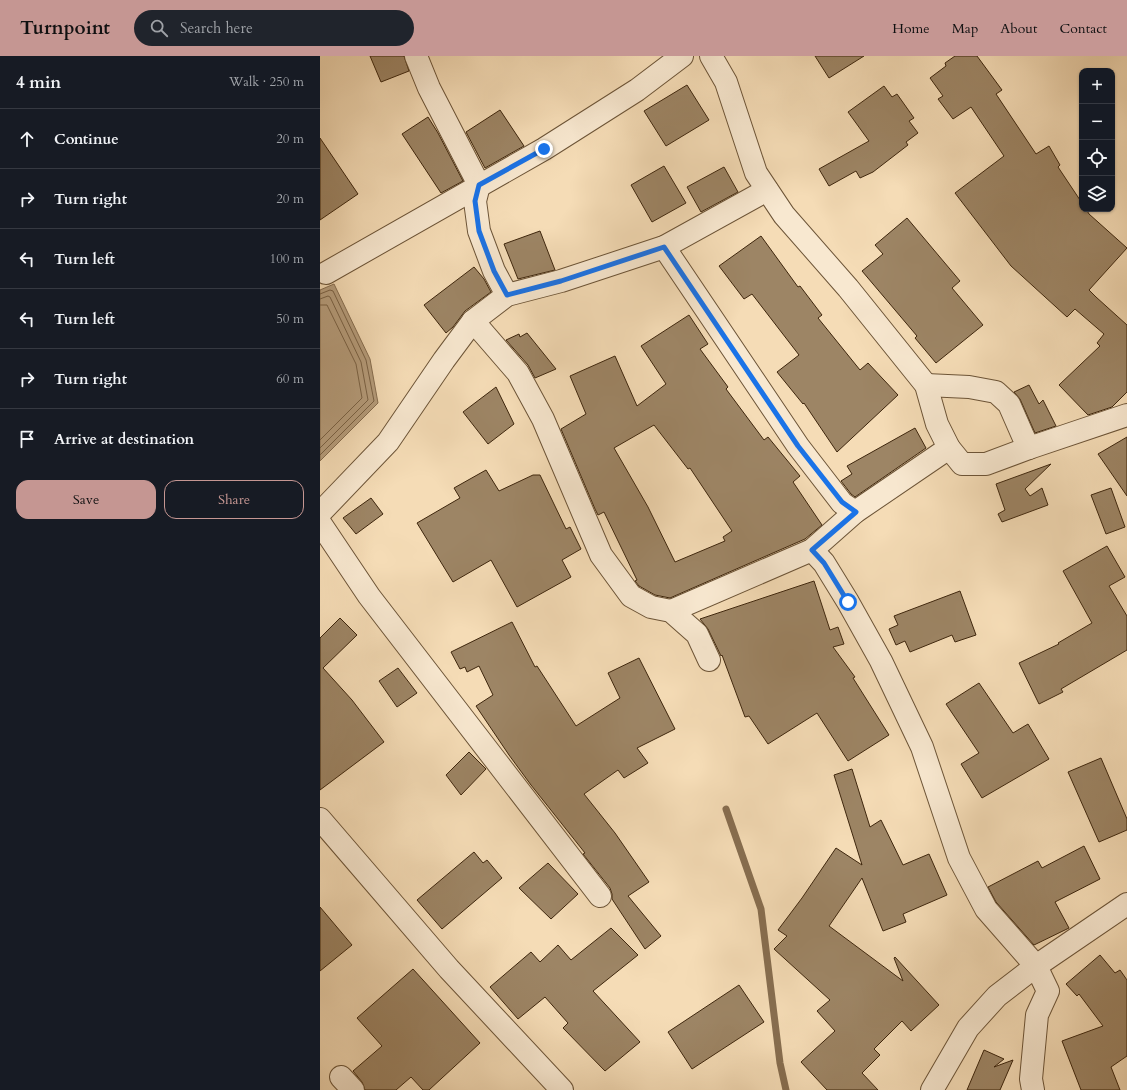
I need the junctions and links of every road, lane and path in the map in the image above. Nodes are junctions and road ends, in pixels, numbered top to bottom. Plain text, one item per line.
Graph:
1 (416, 56) edge
2 (682, 56) edge
3 (712, 56) edge
4 (479, 185) junction
5 (767, 190) junction
6 (664, 247) junction
7 (326, 273) dead end
8 (507, 295) junction
9 (473, 321) junction
10 (926, 385) junction
11 (1127, 415) edge
12 (949, 448) junction
13 (1029, 448) junction
14 (856, 512) junction
15 (320, 513) edge
16 (320, 524) edge
17 (812, 550) junction
18 (671, 611) junction
19 (709, 660) dead end
20 (320, 819) edge
21 (600, 896) dead end
22 (1127, 904) edge
23 (1036, 966) junction
24 (562, 1090) edge
25 (932, 1090) edge
26 (1033, 1090) edge

1 - 4 street
2 - 4 street
3 - 5 street
4 - 7 street
4 - 8 street
5 - 6 street
5 - 10 street
6 - 8 street
6 - 14 street
8 - 9 street
9 - 15 street
9 - 18 street
10 - 12 street
10 - 13 street
11 - 13 street
12 - 13 street
12 - 14 street
14 - 17 street
16 - 21 street
17 - 18 street
17 - 23 street
18 - 19 street
20 - 24 street
22 - 23 street
23 - 25 street
23 - 26 street

